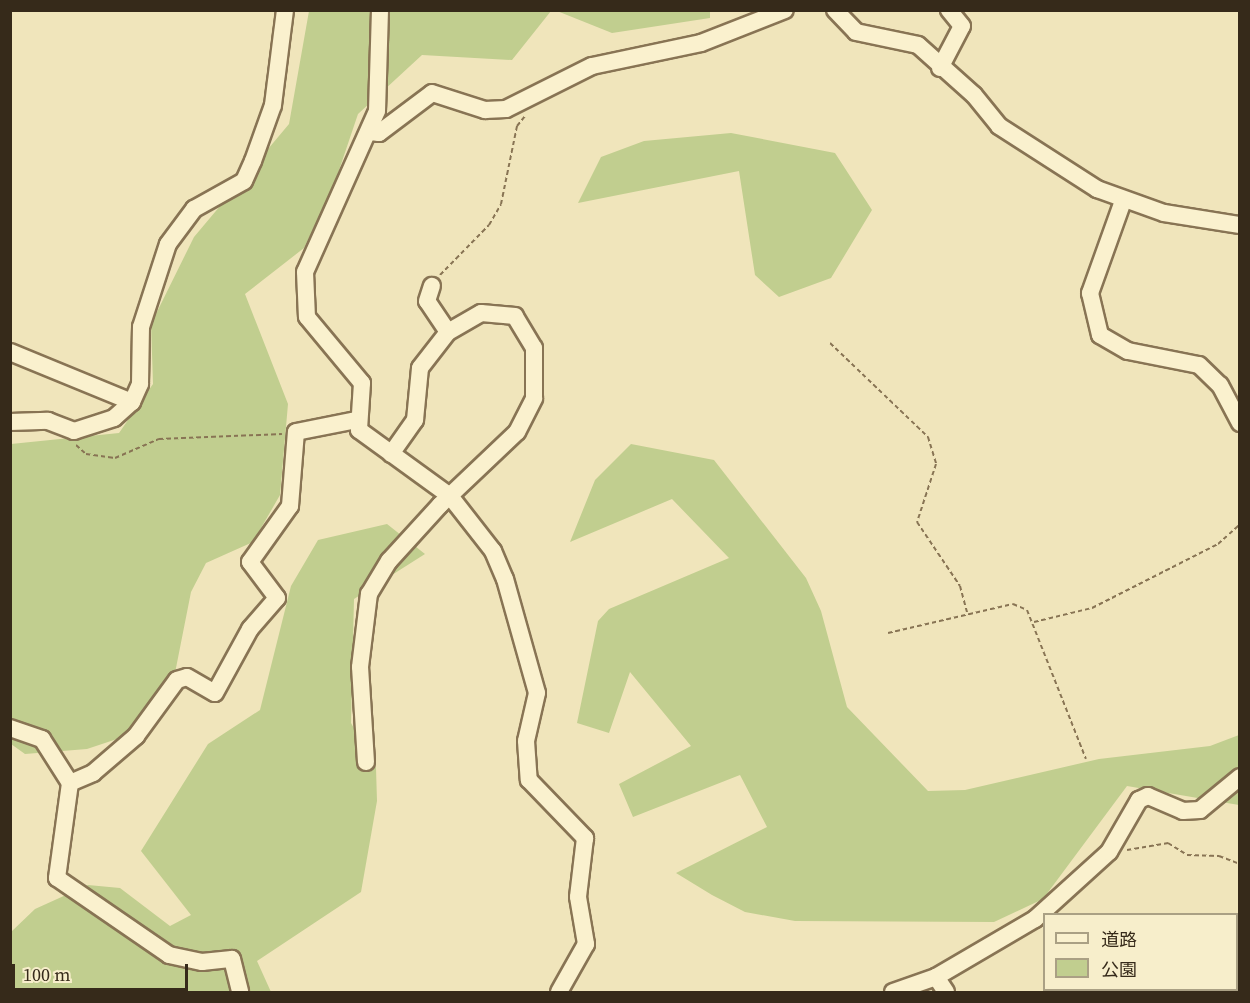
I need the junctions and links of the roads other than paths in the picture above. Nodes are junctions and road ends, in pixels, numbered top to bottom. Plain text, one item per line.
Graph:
1 (285, 10) edge
2 (380, 10) edge
3 (785, 10) edge
4 (835, 10) edge
5 (949, 10) edge
6 (940, 68) junction
7 (370, 132) junction
8 (1124, 201) junction
9 (1239, 225) edge
10 (432, 286) road end
11 (448, 332) junction
12 (10, 352) edge
13 (132, 402) junction
14 (356, 420) junction
15 (10, 422) edge
16 (1239, 423) edge
17 (391, 454) junction
18 (450, 496) junction
19 (10, 728) edge
20 (366, 762) dead end
21 (1239, 777) edge
22 (70, 783) junction
23 (1046, 913) edge
24 (1040, 919) edge
25 (936, 977) junction
26 (240, 993) edge
27 (559, 993) edge
28 (893, 993) edge
29 (946, 993) edge

1 - 13 street
2 - 7 street
3 - 7 street
4 - 6 street
5 - 6 street
6 - 8 street
7 - 14 street
8 - 9 street
8 - 16 street
10 - 11 street
11 - 17 street
11 - 18 street
12 - 13 street
13 - 15 street
14 - 17 street
14 - 22 street
17 - 18 street
18 - 20 street
18 - 27 street
19 - 22 street
21 - 23 street
22 - 26 street
24 - 25 street
25 - 28 street
25 - 29 street

